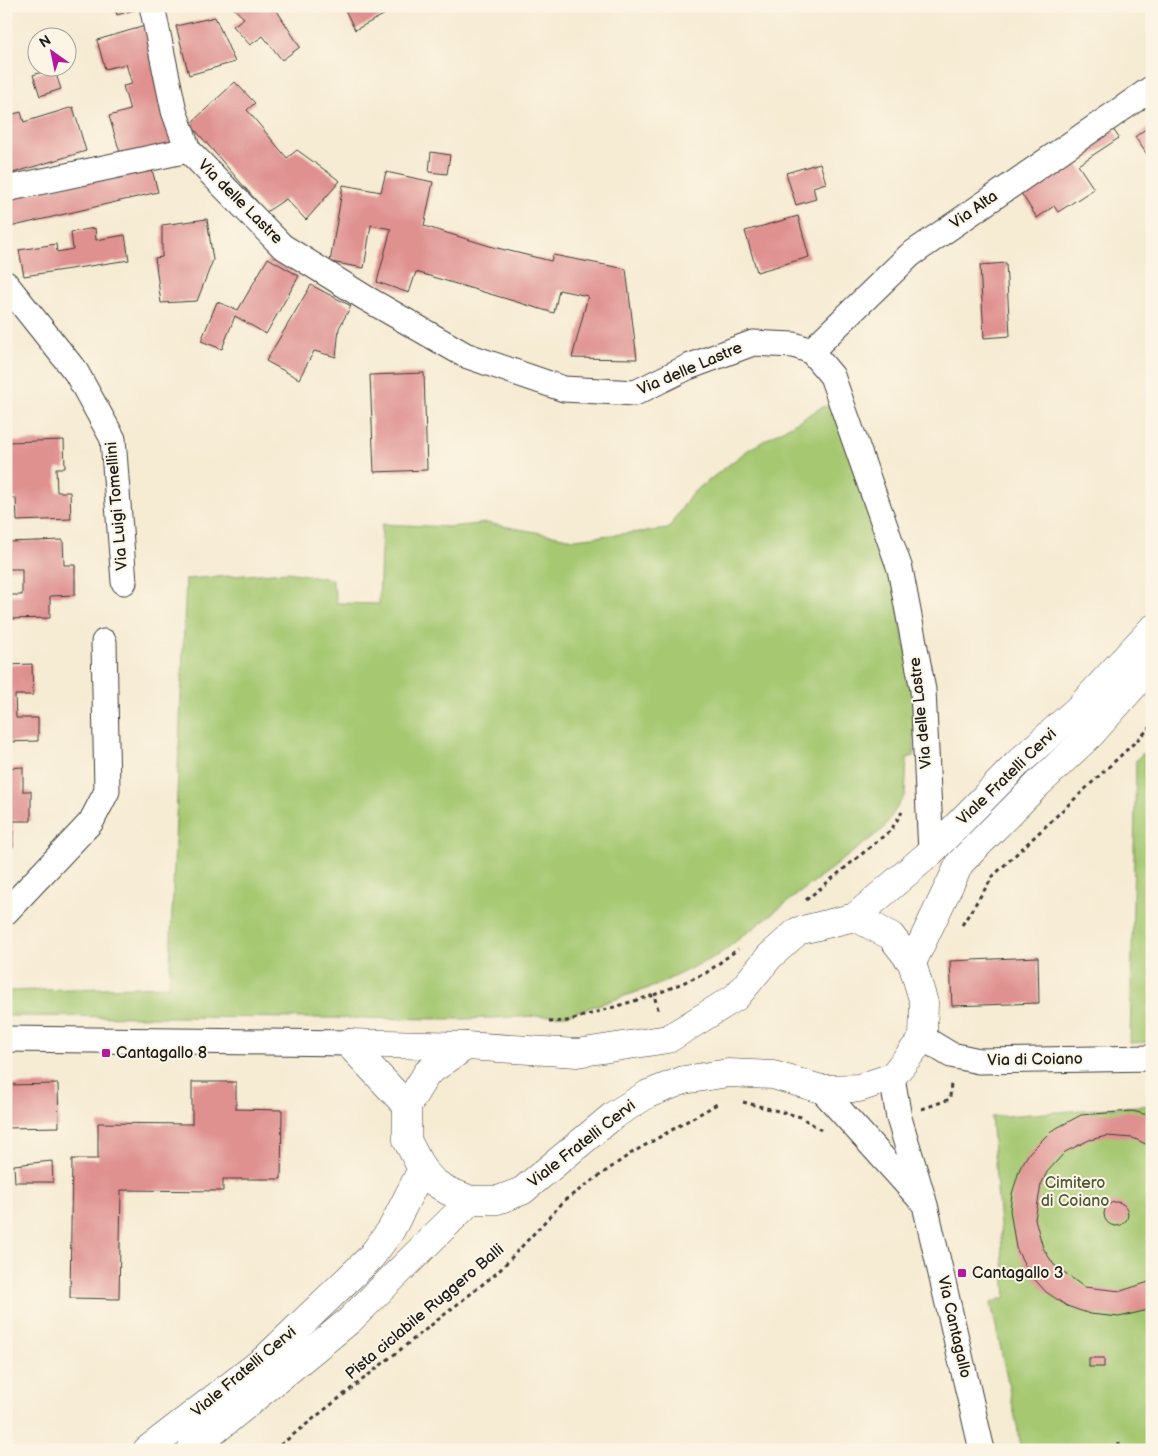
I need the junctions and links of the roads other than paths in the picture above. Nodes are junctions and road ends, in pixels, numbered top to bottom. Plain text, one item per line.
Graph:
1 (152, 6) edge
2 (1152, 88) edge
3 (188, 150) junction
4 (6, 189) edge
5 (6, 284) edge
6 (811, 351) junction
7 (124, 582) dead end
8 (1152, 629) edge
9 (104, 642) dead end
10 (1152, 664) edge
11 (931, 852) junction
12 (6, 912) edge
13 (855, 917) junction
14 (912, 963) junction
15 (923, 1038) junction
16 (6, 1039) edge
17 (348, 1043) junction
18 (466, 1046) junction
19 (1152, 1058) edge
20 (892, 1077) junction
21 (821, 1089) junction
22 (407, 1106) junction
23 (422, 1169) junction
24 (471, 1200) junction
25 (925, 1205) junction
26 (148, 1450) edge
27 (191, 1450) edge
28 (982, 1450) edge

1 - 3 street
2 - 6 street, Via Alta
3 - 4 street, Via delle Lastre
3 - 6 street, Via delle Lastre
5 - 7 street, Via Luigi Tomellini
6 - 11 street, Via delle Lastre
8 - 11 main road, Viale Fratelli Cervi
9 - 12 street
10 - 14 main road, Viale Fratelli Cervi
11 - 13 main road, Viale Fratelli Cervi
13 - 14 main road
13 - 18 main road, Viale Fratelli Cervi
14 - 15 main road
15 - 19 street, Via di Coiano
15 - 20 main road
16 - 17 street
17 - 18 main road, Viale Fratelli Cervi
17 - 22 main road
18 - 22 main road
20 - 21 main road, Viale Fratelli Cervi
20 - 25 street, Via Cantagallo
21 - 24 main road, Viale Fratelli Cervi
21 - 25 street, Via Cantagallo
22 - 23 main road, Viale Fratelli Cervi
23 - 24 main road, Viale Fratelli Cervi
23 - 26 main road, Viale Fratelli Cervi
24 - 27 main road, Viale Fratelli Cervi
25 - 28 street, Via Cantagallo

